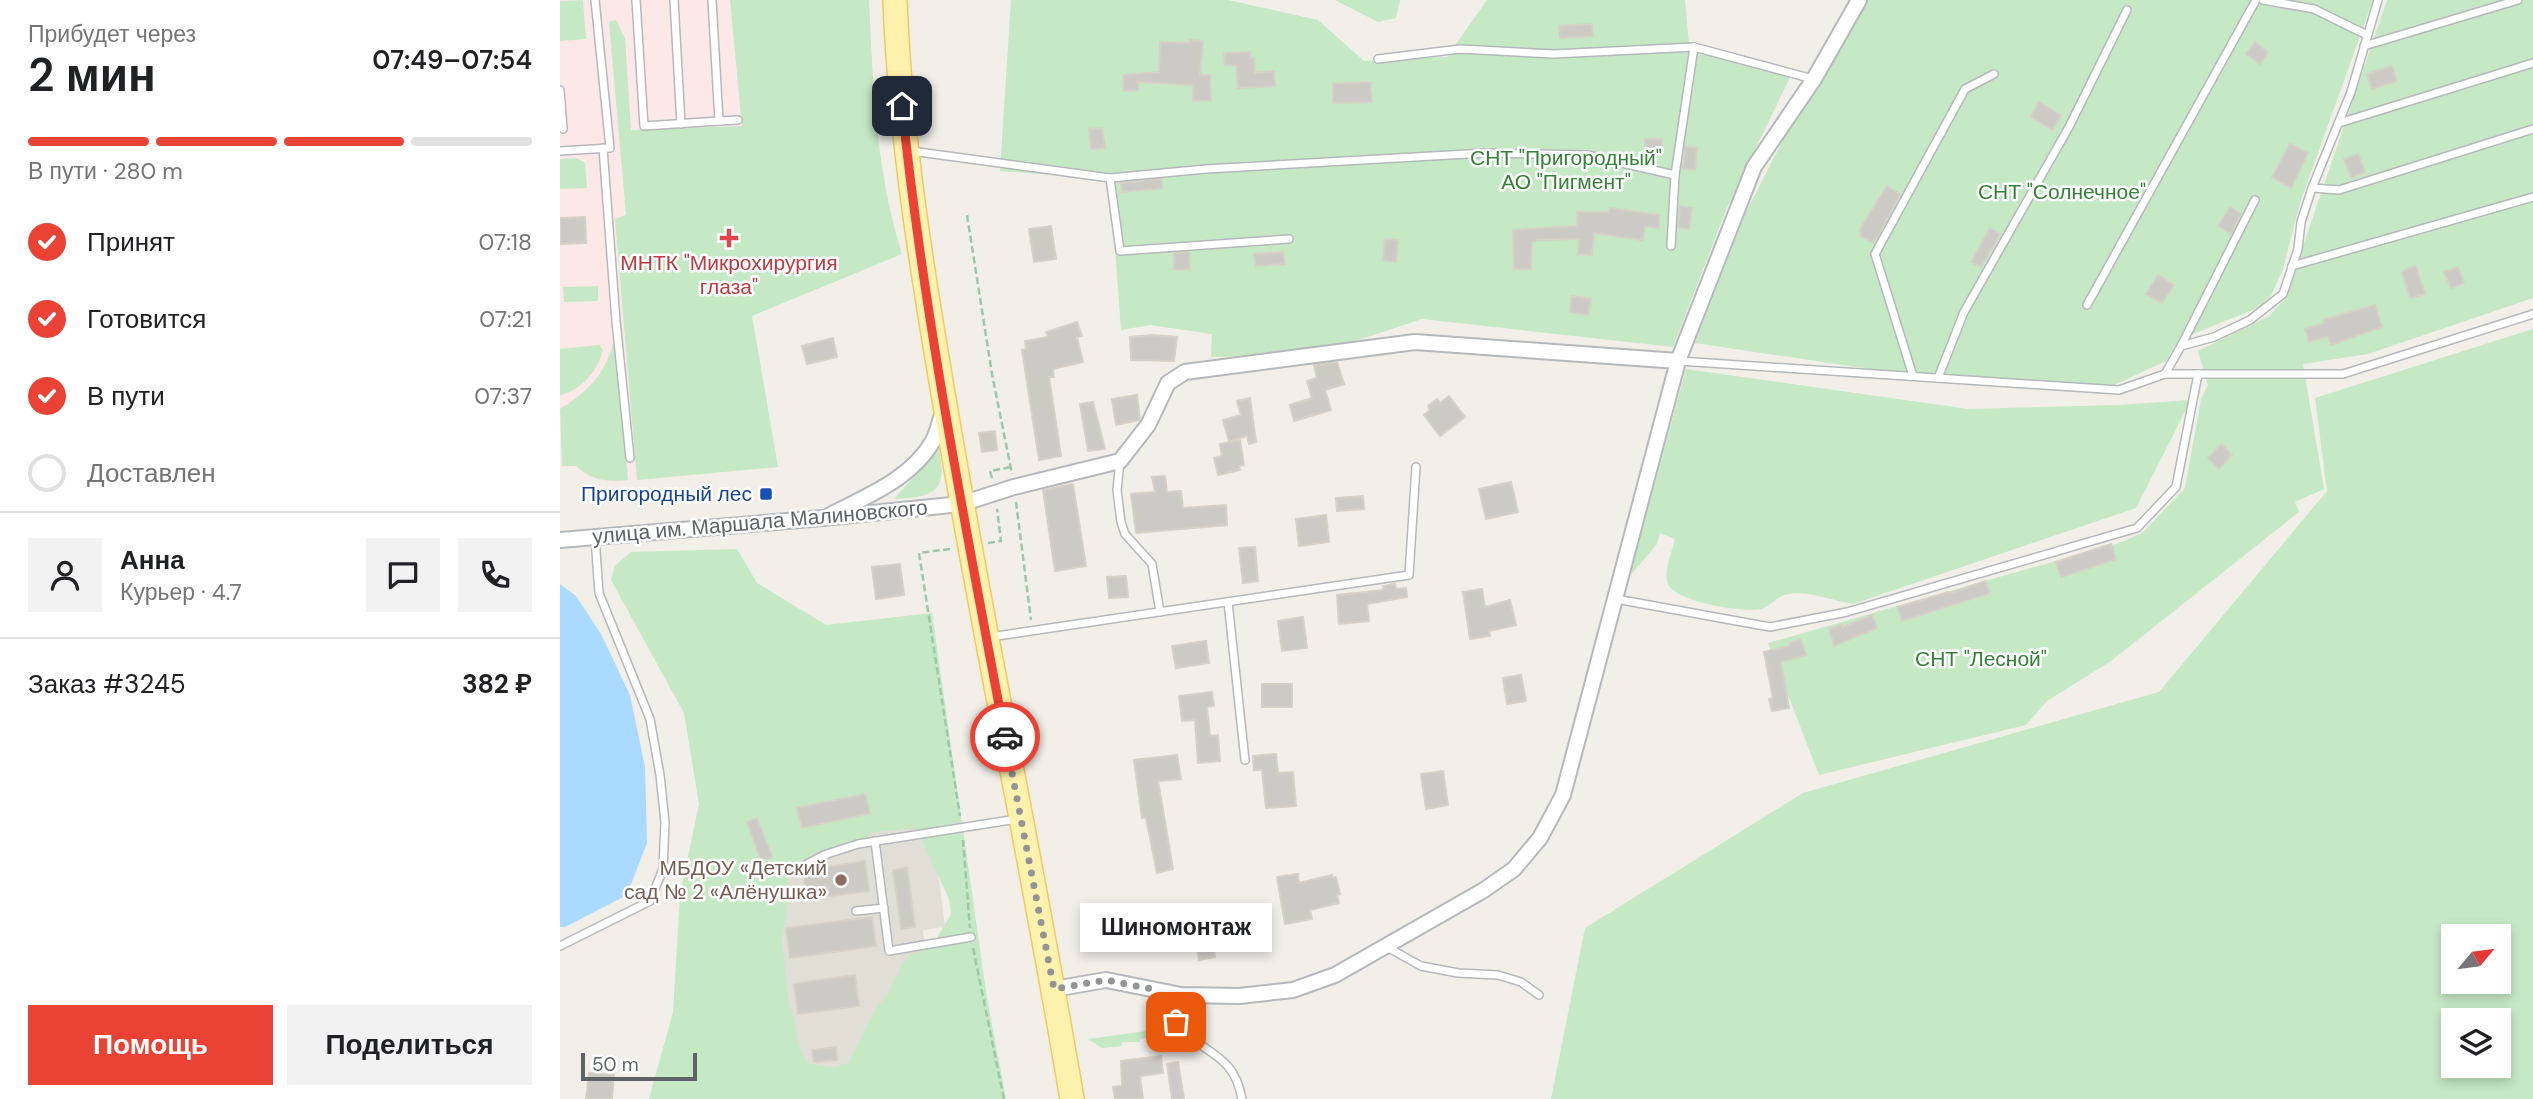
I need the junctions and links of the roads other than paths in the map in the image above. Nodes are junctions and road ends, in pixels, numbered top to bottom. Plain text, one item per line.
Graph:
1 (595, 0) edge
2 (637, 0) edge
3 (674, 0) edge
4 (712, 0) edge
5 (895, 0) edge
6 (1859, 0) edge
7 (2256, 0) edge
8 (2263, 0) edge
9 (2378, 0) edge
10 (2518, 0) edge
11 (2127, 10) dead end
12 (2367, 35) junction
13 (2364, 46) junction
14 (1693, 47) junction
15 (1378, 59) dead end
16 (2533, 63) edge
17 (1994, 74) dead end
18 (1814, 79) junction
19 (560, 90) edge
20 (738, 120) dead end
21 (719, 121) junction
22 (2339, 123) junction
23 (681, 124) junction
24 (564, 129) dead end
25 (2533, 129) edge
26 (603, 148) junction
27 (906, 150) junction
28 (560, 151) edge
29 (1675, 175) junction
30 (1110, 178) junction
31 (2312, 188) junction
32 (2533, 197) edge
33 (2255, 201) dead end
34 (1289, 239) dead end
35 (1671, 246) dead end
36 (2292, 266) junction
37 (2087, 305) dead end
38 (2533, 314) edge
39 (2181, 346) junction
40 (1678, 361) junction
41 (2165, 374) junction
42 (2198, 374) junction
43 (1913, 376) junction
44 (1938, 378) junction
45 (945, 407) junction
46 (630, 458) dead end
47 (1120, 461) junction
48 (1416, 467) dead end
49 (961, 504) junction
50 (823, 518) junction
51 (595, 537) junction
52 (560, 540) edge
53 (1615, 599) junction
54 (1228, 602) junction
55 (1160, 612) junction
56 (986, 638) junction
57 (1245, 760) dead end
58 (1021, 819) junction
59 (875, 841) junction
60 (806, 865) dead end
61 (884, 908) junction
62 (856, 911) dead end
63 (971, 937) road end
64 (560, 946) edge
65 (1384, 946) junction
66 (1054, 989) junction
67 (1152, 989) junction
68 (1539, 995) dead end
69 (1072, 1099) edge
70 (1242, 1099) edge

1 - 26 lane
2 - 23 lane
3 - 23 lane
4 - 21 lane
5 - 27 main road
6 - 18 street
7 - 37 lane
8 - 12 lane
9 - 12 lane
10 - 13 lane
11 - 44 lane
12 - 13 lane
13 - 22 lane
14 - 15 lane
14 - 18 lane
14 - 29 lane
16 - 22 lane
17 - 43 lane
18 - 40 street
19 - 24 lane
20 - 21 lane
21 - 23 lane
22 - 31 lane
25 - 31 lane
26 - 28 lane
26 - 46 lane
27 - 30 lane
27 - 45 main road
29 - 30 lane
29 - 35 lane
30 - 34 lane
31 - 36 lane
32 - 36 lane
33 - 39 lane
36 - 39 lane
38 - 42 lane
39 - 41 lane
40 - 43 lane
40 - 47 street
40 - 53 street
41 - 42 lane
41 - 44 lane
42 - 53 lane
43 - 44 lane
45 - 49 main road
45 - 50 street
47 - 49 street, улица им. Маршала Малиновского
47 - 55 lane
48 - 54 lane
49 - 50 street, улица им. Маршала Малиновского
49 - 56 main road
50 - 51 street, улица им. Маршала Малиновского
51 - 52 street, улица им. Маршала Малиновского
51 - 64 lane
53 - 65 street
54 - 55 lane
54 - 57 lane
55 - 56 lane
56 - 58 main road
58 - 59 lane
58 - 66 main road
59 - 60 lane
59 - 61 lane
61 - 62 lane
61 - 63 lane
65 - 67 street
65 - 68 lane
66 - 67 street
66 - 69 main road
67 - 70 lane

